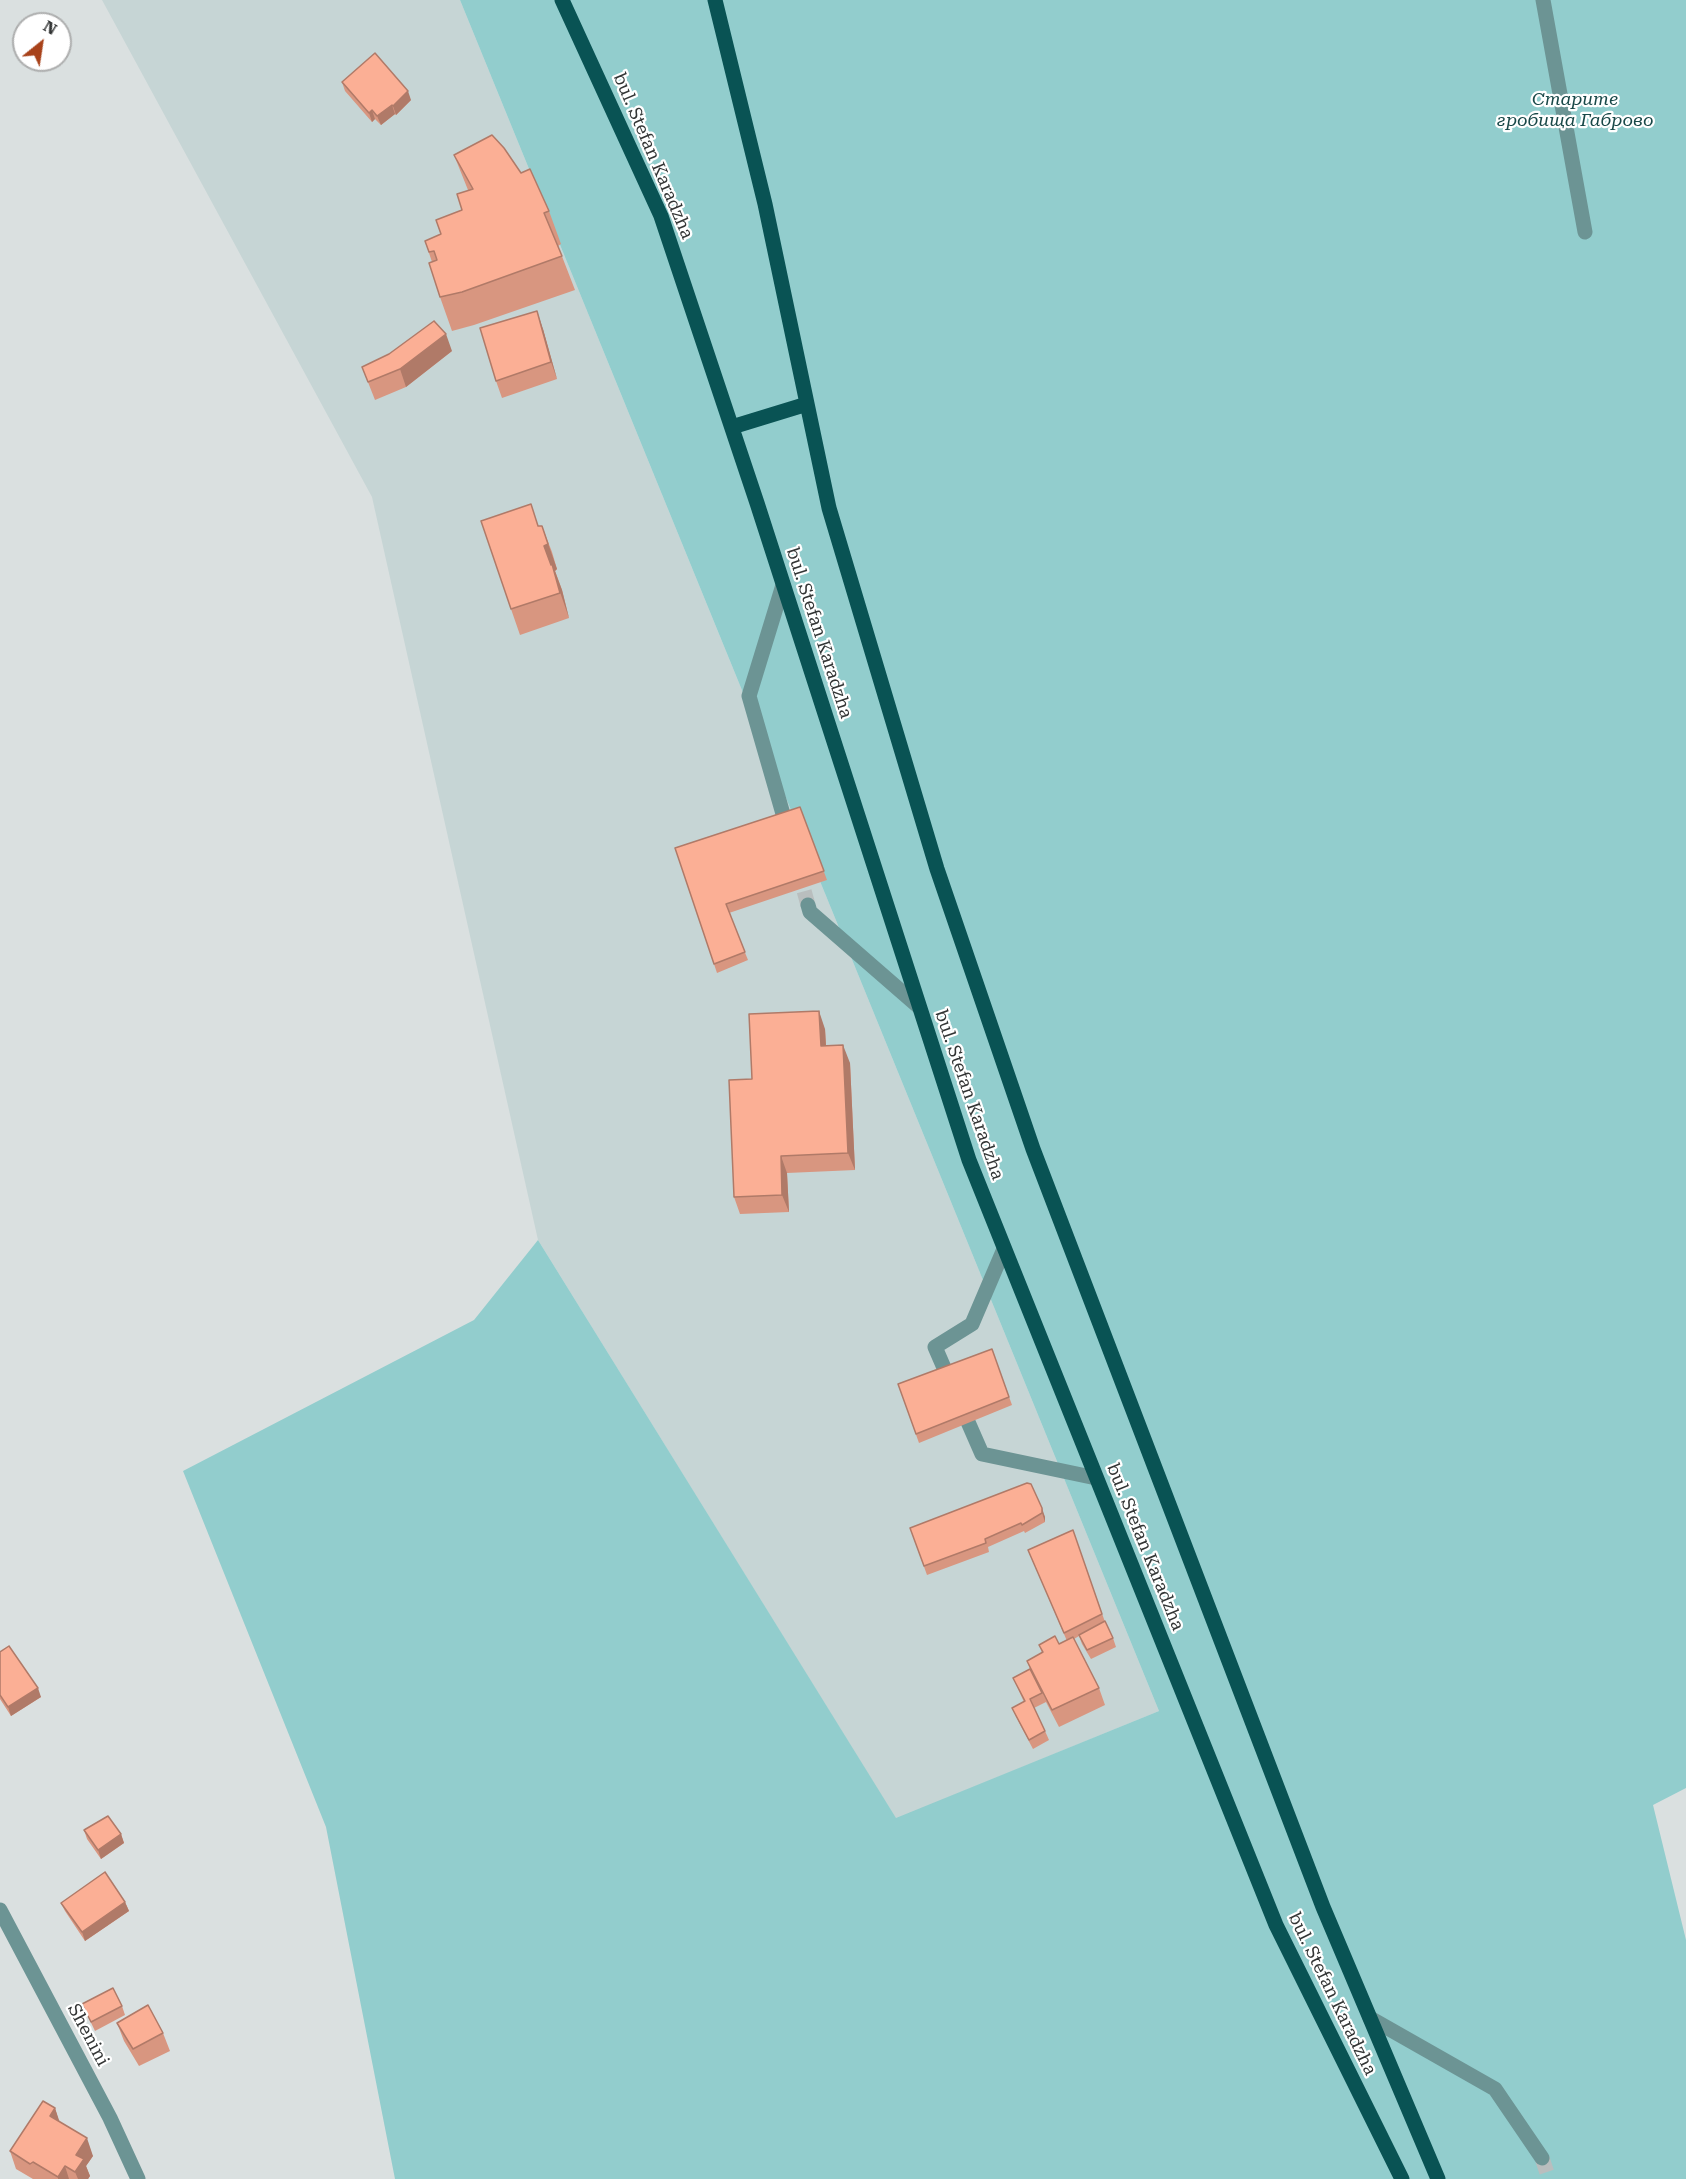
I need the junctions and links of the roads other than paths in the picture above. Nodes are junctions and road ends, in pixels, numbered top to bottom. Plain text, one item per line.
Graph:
1 (562, 0) edge
2 (715, 0) edge
3 (1543, 0) edge
4 (1586, 232) dead end
5 (807, 404) junction
6 (732, 427) junction
7 (783, 585) junction
8 (783, 814) edge
9 (808, 905) tunnel mouth
10 (918, 1006) junction
11 (1004, 1249) junction
12 (1096, 1478) junction
13 (0, 1910) edge
14 (1370, 2018) junction
15 (1542, 2158) tunnel mouth
16 (138, 2179) edge
17 (1402, 2179) edge
18 (1438, 2179) edge

1 - 6 main road, bul. Stefan Karadzha
2 - 5 main road, bul. Stefan Karadzha
3 - 4 street
5 - 6 main road
5 - 14 main road, bul. Stefan Karadzha
6 - 7 main road, bul. Stefan Karadzha
7 - 8 street
7 - 10 main road, bul. Stefan Karadzha
9 - 10 street
10 - 11 main road, bul. Stefan Karadzha
11 - 12 main road, bul. Stefan Karadzha
11 - 12 street
12 - 17 main road, bul. Stefan Karadzha
13 - 16 street, Shenini
14 - 15 street
14 - 18 main road, bul. Stefan Karadzha

